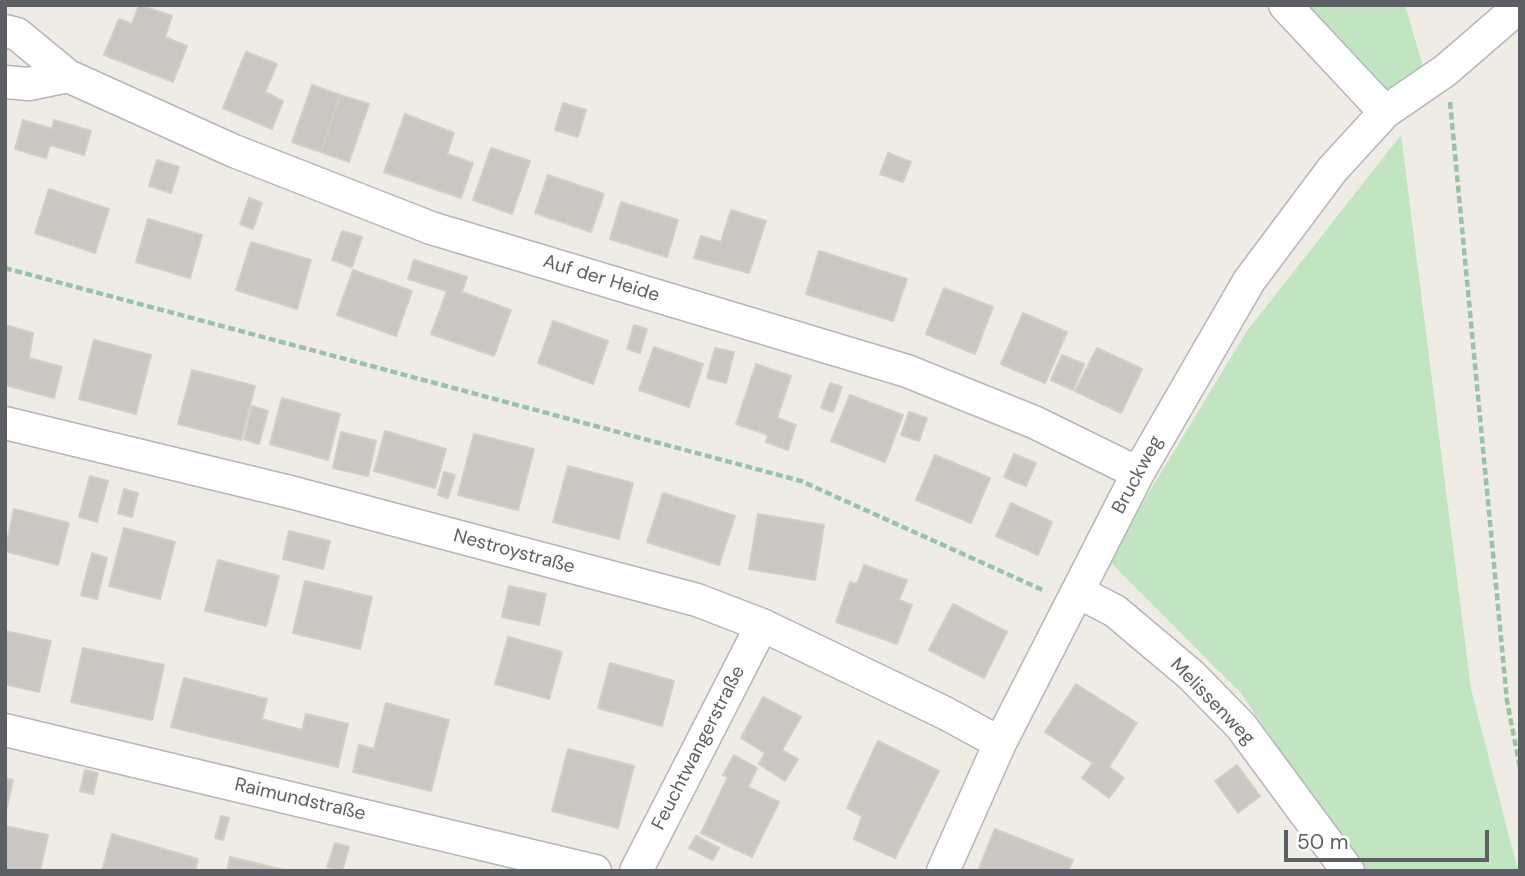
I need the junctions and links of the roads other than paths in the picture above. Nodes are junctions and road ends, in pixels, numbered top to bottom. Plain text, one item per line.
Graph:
1 (1285, 5) edge
2 (1520, 6) edge
3 (5, 30) edge
4 (68, 76) junction
5 (5, 82) edge
6 (1385, 111) junction
7 (5, 423) edge
8 (1138, 473) junction
9 (1075, 598) junction
10 (762, 625) junction
11 (5, 730) edge
12 (1000, 743) junction
13 (595, 871) edge
14 (636, 871) edge
15 (943, 871) edge
16 (1348, 871) edge

1 - 6 street
2 - 6 street, Bruckweg
3 - 4 street, Auf der Heide
4 - 5 street
4 - 8 street, Auf der Heide
6 - 8 street, Bruckweg
7 - 10 street, Nestroystraße
8 - 9 street, Bruckweg
9 - 12 street, Bruckweg
9 - 16 street, Melissenweg
10 - 12 street, Nestroystraße
10 - 14 street, Feuchtwangerstraße
11 - 13 street, Raimundstraße
12 - 15 street, Bruckweg

